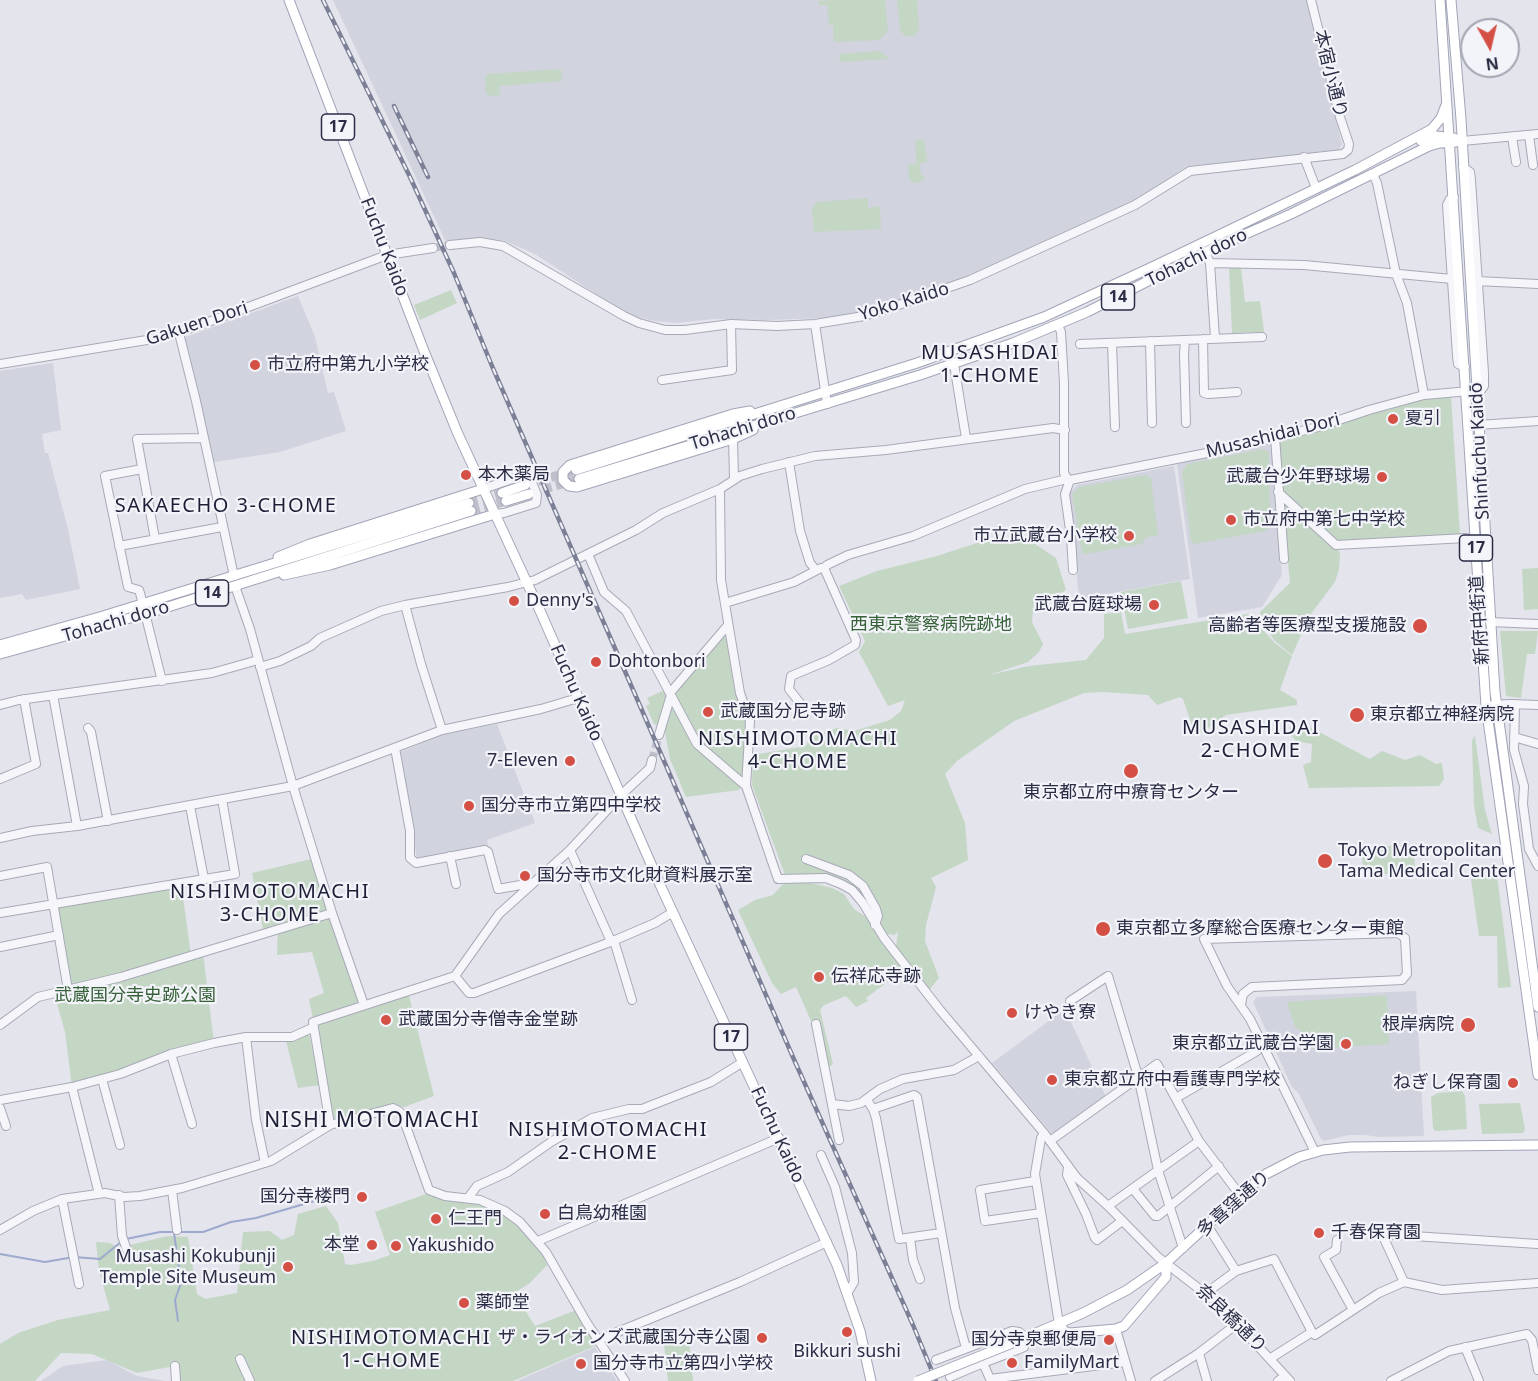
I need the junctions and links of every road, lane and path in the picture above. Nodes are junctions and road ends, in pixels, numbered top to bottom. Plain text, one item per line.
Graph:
1 (289, 0) edge
2 (1311, 0) edge
3 (1440, 0) edge
4 (1451, 0) edge
5 (1448, 101) junction
6 (1534, 135) edge
7 (1512, 137) junction
8 (1451, 139) junction
9 (1462, 141) junction
10 (1349, 147) joint
11 (1304, 157) junction
12 (1516, 162) dead end
13 (1533, 165) dead end
14 (1463, 167) junction
15 (1355, 170) junction
16 (1373, 174) junction
17 (1317, 188) junction
18 (1454, 197) junction
19 (450, 245) tunnel mouth
20 (433, 248) tunnel mouth
21 (1205, 252) junction
22 (387, 255) junction
23 (1210, 263) junction
24 (1396, 274) junction
25 (1452, 279) junction
26 (1477, 281) junction
27 (1538, 284) edge
28 (1140, 286) junction
29 (1076, 302) junction
30 (731, 324) junction
31 (815, 324) junction
32 (1058, 325) junction
33 (1040, 332) junction
34 (179, 333) junction
35 (1262, 337) dead end
36 (1203, 339) junction
37 (1215, 339) junction
38 (1185, 340) junction
39 (1150, 341) junction
40 (1112, 343) junction
41 (973, 344) junction
42 (1080, 344) dead end
43 (0, 364) edge
44 (954, 364) junction
45 (1465, 367) junction
46 (662, 380) dead end
47 (1471, 390) junction
48 (825, 392) junction
49 (1238, 392) dead end
50 (1424, 395) junction
51 (827, 404) junction
52 (776, 407) junction
53 (771, 420) junction
54 (1538, 421) edge
55 (1152, 423) dead end
56 (1186, 423) dead end
57 (1478, 424) junction
58 (1115, 427) dead end
59 (1065, 430) junction
60 (1275, 437) junction
61 (204, 438) junction
62 (966, 438) junction
63 (733, 439) junction
64 (789, 462) junction
65 (141, 469) junction
66 (734, 479) junction
67 (1068, 479) junction
68 (483, 489) junction
69 (720, 489) junction
70 (527, 490) tunnel mouth
71 (1278, 492) junction
72 (504, 497) tunnel mouth
73 (470, 507) tunnel mouth
74 (495, 514) junction
75 (222, 527) junction
76 (1466, 538) dead end
77 (155, 539) junction
78 (119, 546) junction
79 (588, 554) junction
80 (1284, 559) dead end
81 (820, 569) junction
82 (1073, 570) dead end
83 (253, 575) junction
84 (235, 581) junction
85 (526, 583) junction
86 (213, 592) junction
87 (168, 596) junction
88 (725, 603) junction
89 (143, 604) junction
90 (405, 604) junction
91 (146, 614) junction
92 (1490, 622) junction
93 (1538, 624) edge
94 (728, 625) junction
95 (0, 645) edge
96 (0, 654) edge
97 (259, 664) junction
98 (162, 681) junction
99 (670, 694) junction
100 (53, 695) junction
101 (578, 698) junction
102 (24, 699) junction
103 (1515, 704) junction
104 (0, 705) edge
105 (1491, 705) junction
106 (1538, 705) edge
107 (806, 715) dead end
108 (88, 728) dead end
109 (442, 730) junction
110 (659, 735) tunnel mouth
111 (1514, 737) junction
112 (1538, 744) edge
113 (395, 748) junction
114 (652, 760) tunnel mouth
115 (0, 779) edge
116 (293, 786) junction
117 (746, 786) junction
118 (621, 795) junction
119 (222, 799) junction
120 (190, 806) junction
121 (108, 821) junction
122 (77, 826) junction
123 (0, 838) edge
124 (570, 850) junction
125 (450, 856) junction
126 (806, 859) dead end
127 (1538, 866) edge
128 (0, 876) edge
129 (204, 879) junction
130 (534, 883) junction
131 (456, 884) dead end
132 (53, 903) junction
133 (673, 912) junction
134 (0, 913) edge
135 (333, 913) junction
136 (875, 925) junction
137 (59, 935) junction
138 (1223, 939) junction
139 (613, 941) junction
140 (0, 947) edge
141 (1212, 956) junction
142 (455, 976) junction
143 (1252, 987) junction
144 (1228, 988) junction
145 (68, 990) junction
146 (632, 1000) dead end
147 (1070, 1001) dead end
148 (364, 1005) junction
149 (1241, 1005) junction
150 (1538, 1007) edge
151 (816, 1024) dead end
152 (0, 1025) edge
153 (312, 1028) junction
154 (246, 1037) junction
155 (1257, 1051) dead end
156 (171, 1054) junction
157 (979, 1056) junction
158 (743, 1062) junction
159 (1538, 1075) edge
160 (1138, 1076) junction
161 (102, 1079) junction
162 (72, 1087) junction
163 (1176, 1098) junction
164 (0, 1100) edge
165 (867, 1100) junction
166 (832, 1104) junction
167 (0, 1108) edge
168 (873, 1109) junction
169 (192, 1125) dead end
170 (330, 1125) junction
171 (6, 1126) dead end
172 (1044, 1133) junction
173 (779, 1138) junction
174 (839, 1140) dead end
175 (1050, 1141) junction
176 (1199, 1141) junction
177 (120, 1145) dead end
178 (1538, 1145) edge
179 (1315, 1152) junction
180 (821, 1155) dead end
181 (265, 1163) junction
182 (1219, 1166) junction
183 (1068, 1167) junction
184 (1158, 1170) junction
185 (1035, 1181) junction
186 (1133, 1189) junction
187 (172, 1190) junction
188 (99, 1194) junction
189 (119, 1195) junction
190 (1240, 1195) junction
191 (468, 1198) junction
192 (62, 1199) junction
193 (1108, 1206) junction
194 (1170, 1206) junction
195 (1041, 1213) junction
196 (1122, 1221) junction
197 (1207, 1225) junction
198 (0, 1230) edge
199 (177, 1230) dead end
200 (941, 1233) junction
201 (910, 1238) junction
202 (1337, 1240) dead end
203 (538, 1241) junction
204 (827, 1242) junction
205 (1538, 1244) edge
206 (1183, 1248) junction
207 (127, 1250) dead end
208 (1166, 1263) junction
209 (1236, 1271) junction
210 (920, 1279) dead end
211 (1404, 1282) junction
212 (79, 1284) dead end
213 (1538, 1284) edge
214 (848, 1292) junction
215 (1206, 1293) junction
216 (1353, 1310) junction
217 (1238, 1323) junction
218 (1059, 1324) junction
219 (1116, 1329) junction
220 (1312, 1332) junction
221 (1026, 1337) junction
222 (598, 1340) junction
223 (1465, 1347) junction
224 (966, 1348) junction
225 (956, 1353) junction
226 (1199, 1353) junction
227 (1271, 1358) junction
228 (240, 1359) dead end
229 (936, 1360) dead end
230 (1125, 1362) junction
231 (983, 1363) junction
232 (1538, 1365) edge
233 (175, 1366) dead end
234 (964, 1371) junction
235 (950, 1377) dead end
236 (1288, 1378) edge
237 (991, 1380) edge
238 (176, 1381) edge
239 (250, 1381) edge
240 (625, 1381) edge
241 (871, 1381) edge
242 (918, 1381) edge
243 (1131, 1381) edge
244 (1155, 1381) edge
245 (1207, 1381) edge
246 (1278, 1381) edge
247 (1391, 1381) edge
248 (1479, 1381) edge

1 - 22 main road, Fuchu Kaido / 17
2 - 10 street, 本宿小通り
3 - 5 main road, Shinfuchu Kaidō / 17
4 - 9 main road, Shinfuchu Kaidō / 17
5 - 8 main road, Shinfuchu Kaidō / 17
5 - 15 main road, Tohachi doro / 14
6 - 7 street
6 - 13 street
7 - 9 street
7 - 12 street
8 - 9 main road, Tohachi doro / 14
8 - 15 main road, Tohachi doro / 14
8 - 16 main road, Tohachi doro / 14
8 - 18 main road, Shinfuchu Kaidō / 17
9 - 14 main road, Shinfuchu Kaidō / 17
10 - 11 street, Yoko Kaido
11 - 17 street
11 - 31 street, Yoko Kaido
14 - 26 street
14 - 47 main road, Shinfuchu Kaidō / 17
15 - 17 main road, Tohachi doro / 14
16 - 21 main road, Tohachi doro / 14
16 - 24 street
17 - 29 main road, Tohachi doro / 14
18 - 25 street
18 - 45 main road, Shinfuchu Kaidō / 17
19 - 30 street, Yoko Kaido
20 - 22 street
21 - 23 street
21 - 28 main road, Tohachi doro / 14
22 - 34 street, Gakuen Dori
22 - 68 main road, Fuchu Kaido / 17
23 - 24 street
23 - 37 street
24 - 25 street
24 - 50 street
25 - 45 street
26 - 27 street
26 - 47 street
28 - 29 main road
28 - 32 main road, Tohachi doro / 14
29 - 41 main road, Tohachi doro / 14
30 - 31 street, Yoko Kaido
30 - 46 street
31 - 48 street
32 - 33 main road, Tohachi doro / 14
32 - 59 street
33 - 41 main road
33 - 44 main road, Tohachi doro / 14
34 - 43 street, Gakuen Dori
34 - 61 street
35 - 37 street
36 - 37 street
36 - 38 street
36 - 49 street
38 - 39 street
38 - 56 street
39 - 40 street
39 - 55 street
40 - 42 street
40 - 58 street
41 - 48 main road, Tohachi doro / 14
44 - 51 main road, Tohachi doro / 14
44 - 62 street
45 - 47 main road, Shinfuchu Kaidō / 17
47 - 50 street, Musashidai Dori
47 - 57 main road, Shinfuchu Kaidō / 17
47 - 105 main road, 新府中街道 / 17
48 - 51 street
48 - 52 main road, Tohachi doro / 14
50 - 60 street, Musashidai Dori
51 - 53 main road, Tohachi doro / 14
52 - 53 main road, Tohachi doro / 14
52 - 63 main road, 14
53 - 63 main road, 14
54 - 57 street
57 - 92 main road, Shinfuchu Kaidō / 17
59 - 62 street
59 - 67 street
60 - 67 street, Musashidai Dori
60 - 71 street
61 - 65 street
61 - 75 street
62 - 64 street
63 - 66 street
64 - 66 street
64 - 81 street
65 - 77 street
65 - 78 street
66 - 69 street
67 - 81 street, Musashidai Dori
67 - 82 street
68 - 74 main road, Fuchu Kaido / 17
68 - 74 street
68 - 83 main road, 14
69 - 79 street
69 - 88 street
70 - 72 main road
71 - 76 street
71 - 80 street
73 - 83 main road, Tohachi doro / 14
74 - 83 main road, 14
74 - 85 main road, Fuchu Kaido / 17
75 - 77 street
75 - 84 street
77 - 78 street
78 - 89 street
79 - 85 street
79 - 99 street
81 - 88 street, Musashidai Dori
81 - 107 street
83 - 84 main road, Tohachi doro / 14
84 - 86 main road, Tohachi doro / 14
84 - 87 main road, Tohachi doro / 14
84 - 97 street
85 - 90 street
85 - 101 main road, Fuchu Kaido / 17
86 - 87 main road
86 - 91 main road, Tohachi doro / 14
87 - 89 main road, Tohachi doro / 14
88 - 94 street
89 - 91 street
89 - 95 main road, Tohachi doro / 14
90 - 97 street
90 - 109 street
91 - 96 main road, Tohachi doro / 14
91 - 98 street
92 - 93 street
92 - 105 main road, Shinfuchu Kaidō / 17
94 - 99 street
94 - 117 street
97 - 98 street
97 - 116 street
98 - 100 street
99 - 110 street
99 - 117 street
100 - 102 street
100 - 122 street
101 - 109 street
101 - 118 main road, Fuchu Kaido / 17
102 - 104 street
102 - 115 street
103 - 105 street
103 - 106 street
103 - 111 street
105 - 150 main road, Shinfuchu Kaidō / 17
105 - 159 main road, Shinfuchu Kaidō / 17
108 - 121 street
109 - 113 street
111 - 112 street
111 - 127 street
113 - 116 street
113 - 125 street
114 - 118 street
116 - 119 street
116 - 135 street
117 - 136 street
118 - 124 street
118 - 133 main road, Fuchu Kaido / 17
119 - 120 street
119 - 129 street
120 - 121 street
120 - 129 street
121 - 122 street
122 - 123 street
124 - 130 street
124 - 139 street
125 - 130 street
125 - 131 street
126 - 136 street
128 - 132 street
129 - 132 street
130 - 142 street
132 - 134 street
132 - 137 street
133 - 139 street
133 - 158 main road, Fuchu Kaido / 17
135 - 145 street
135 - 148 street
136 - 157 street
137 - 140 street
137 - 145 street
138 - 141 street
138 - 141 street
138 - 143 street
139 - 142 street
139 - 146 street
141 - 144 street
142 - 148 street
143 - 144 street
143 - 149 street
144 - 149 street
145 - 152 street
147 - 160 street
148 - 153 street
149 - 179 street
151 - 166 street
153 - 154 street
153 - 170 street
154 - 156 street
154 - 181 street
155 - 163 street
156 - 161 street
156 - 169 street
157 - 165 street
157 - 172 street
158 - 173 main road, Fuchu Kaido / 17
158 - 191 street
160 - 163 street
160 - 175 street
160 - 184 street
161 - 162 street
161 - 177 street
162 - 164 street
162 - 188 street
163 - 176 street
165 - 166 street
165 - 168 street
166 - 174 street
167 - 171 street
168 - 200 street
168 - 201 street
170 - 181 street
170 - 191 street
172 - 175 street
172 - 185 street
173 - 203 street
173 - 204 main road, Fuchu Kaido / 17
175 - 183 street
176 - 182 street
176 - 184 street
178 - 179 main road, 多喜窪通り
179 - 190 main road, 多喜窪通り
180 - 214 street
181 - 187 street
182 - 190 street
182 - 194 street
183 - 193 street, 奈良橋通り
183 - 196 street
184 - 186 street
184 - 194 street
185 - 195 street
185 - 195 street
186 - 193 street
186 - 194 street
187 - 189 street
187 - 199 street
188 - 189 street
188 - 192 street
189 - 207 street
190 - 197 main road, 多喜窪通り
191 - 203 street
192 - 198 street
192 - 212 street
193 - 196 street, 奈良橋通り
194 - 206 street
195 - 218 street
196 - 208 street, 奈良橋通り
197 - 206 main road, 多喜窪通り
197 - 209 street
200 - 201 street
200 - 224 street
201 - 210 street
202 - 216 street
203 - 222 street
204 - 214 main road, Fuchu Kaido / 17
204 - 222 street
205 - 211 street
206 - 208 main road, 多喜窪通り
208 - 215 street, 奈良橋通り
208 - 218 main road, 多喜窪通り
208 - 219 main road
209 - 215 street
209 - 220 street
211 - 213 street
211 - 216 street
214 - 241 main road, Fuchu Kaido / 17
215 - 217 street, 奈良橋通り
216 - 220 street
217 - 226 street
217 - 227 street, 奈良橋通り
218 - 219 main road
218 - 221 main road, 多喜窪通り
219 - 230 street
220 - 227 street
221 - 224 street
221 - 231 street
221 - 242 main road, 多喜窪通り, bridge
222 - 240 street
223 - 232 street
223 - 247 street
223 - 248 street
224 - 225 street
225 - 229 street
225 - 234 street
226 - 244 street
226 - 245 street
227 - 236 street, 奈良橋通り
228 - 239 street
230 - 237 street
230 - 243 street
231 - 234 street
231 - 237 street
233 - 238 street
234 - 235 street
236 - 246 street

